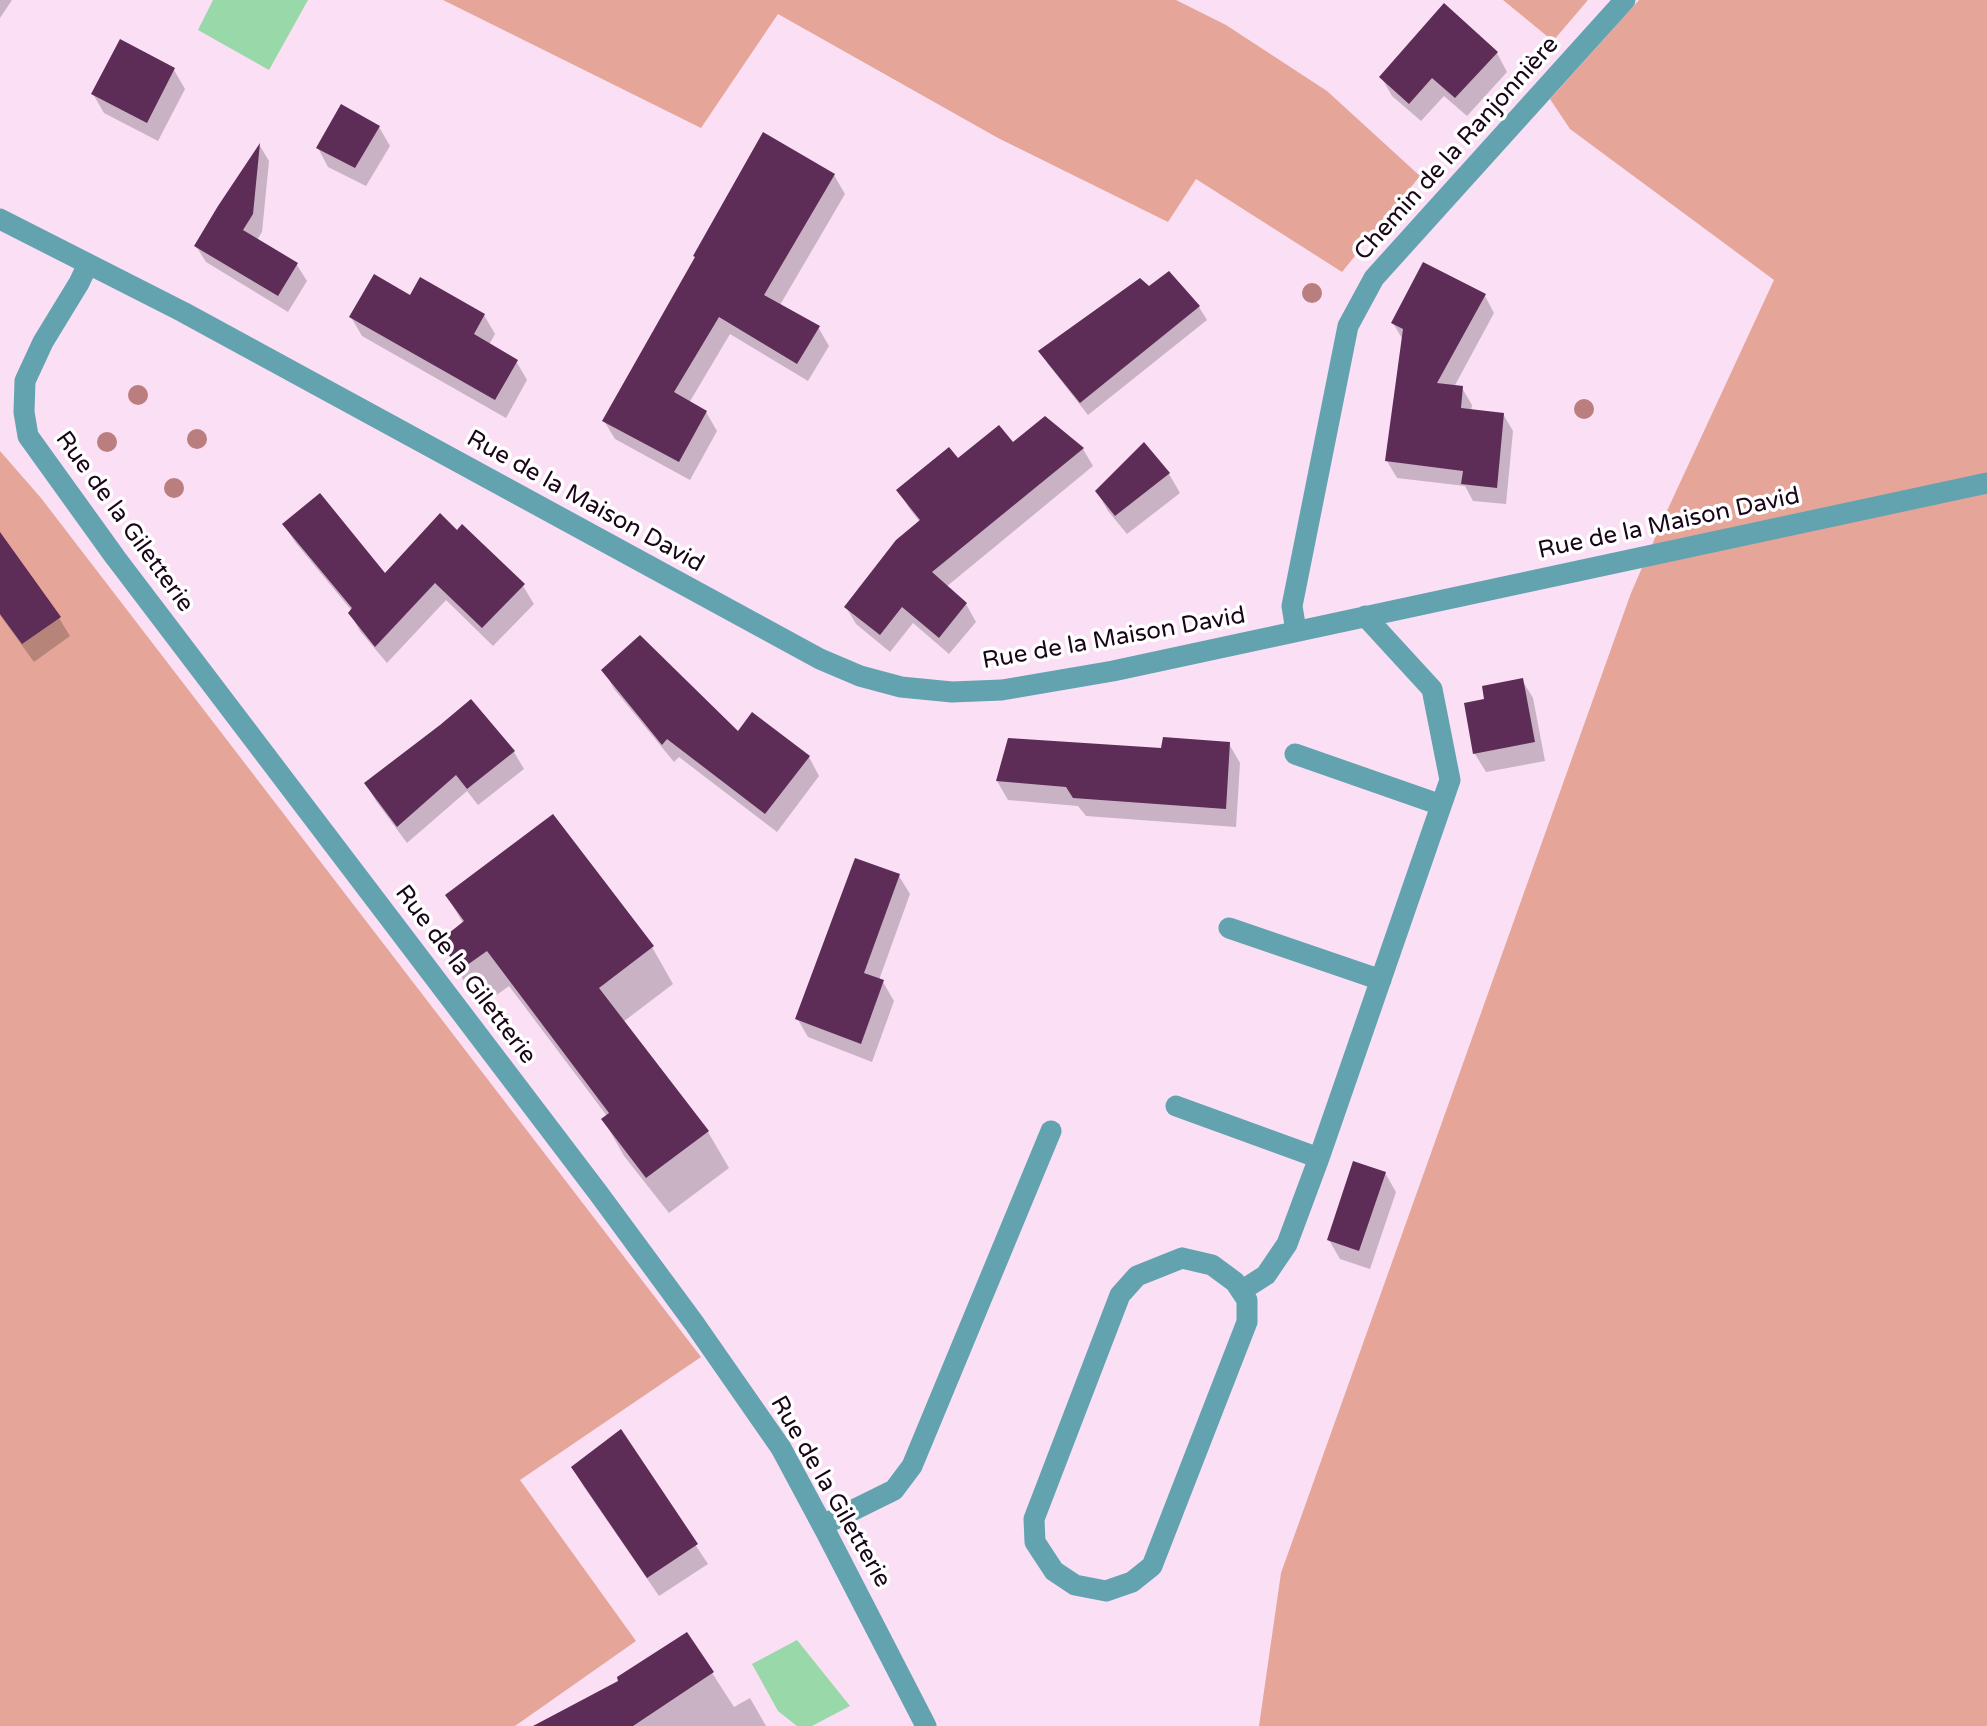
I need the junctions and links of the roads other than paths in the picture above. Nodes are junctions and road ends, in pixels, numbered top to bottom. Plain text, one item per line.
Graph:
1 (1625, 0) edge
2 (0, 219) edge
3 (88, 264) junction
4 (1987, 483) edge
5 (1365, 616) junction
6 (1296, 631) junction
7 (1295, 754) dead end
8 (1441, 804) junction
9 (1229, 928) dead end
10 (1381, 980) junction
11 (1176, 1106) dead end
12 (1051, 1131) dead end
13 (1319, 1158) junction
14 (1241, 1291) junction
15 (823, 1525) junction
16 (926, 1726) edge

1 - 6 street, Chemin de la Ranjonnière
2 - 3 street, Rue de la Maison David
3 - 6 street, Rue de la Maison David
3 - 15 street, Rue de la Giletterie
4 - 5 street, Rue de la Maison David
5 - 6 street, Rue de la Maison David
5 - 8 street
7 - 8 street
8 - 10 street
9 - 10 street
10 - 13 street
11 - 13 street
12 - 15 street
13 - 14 street
14 - 14 street
15 - 16 street, Rue de la Giletterie

